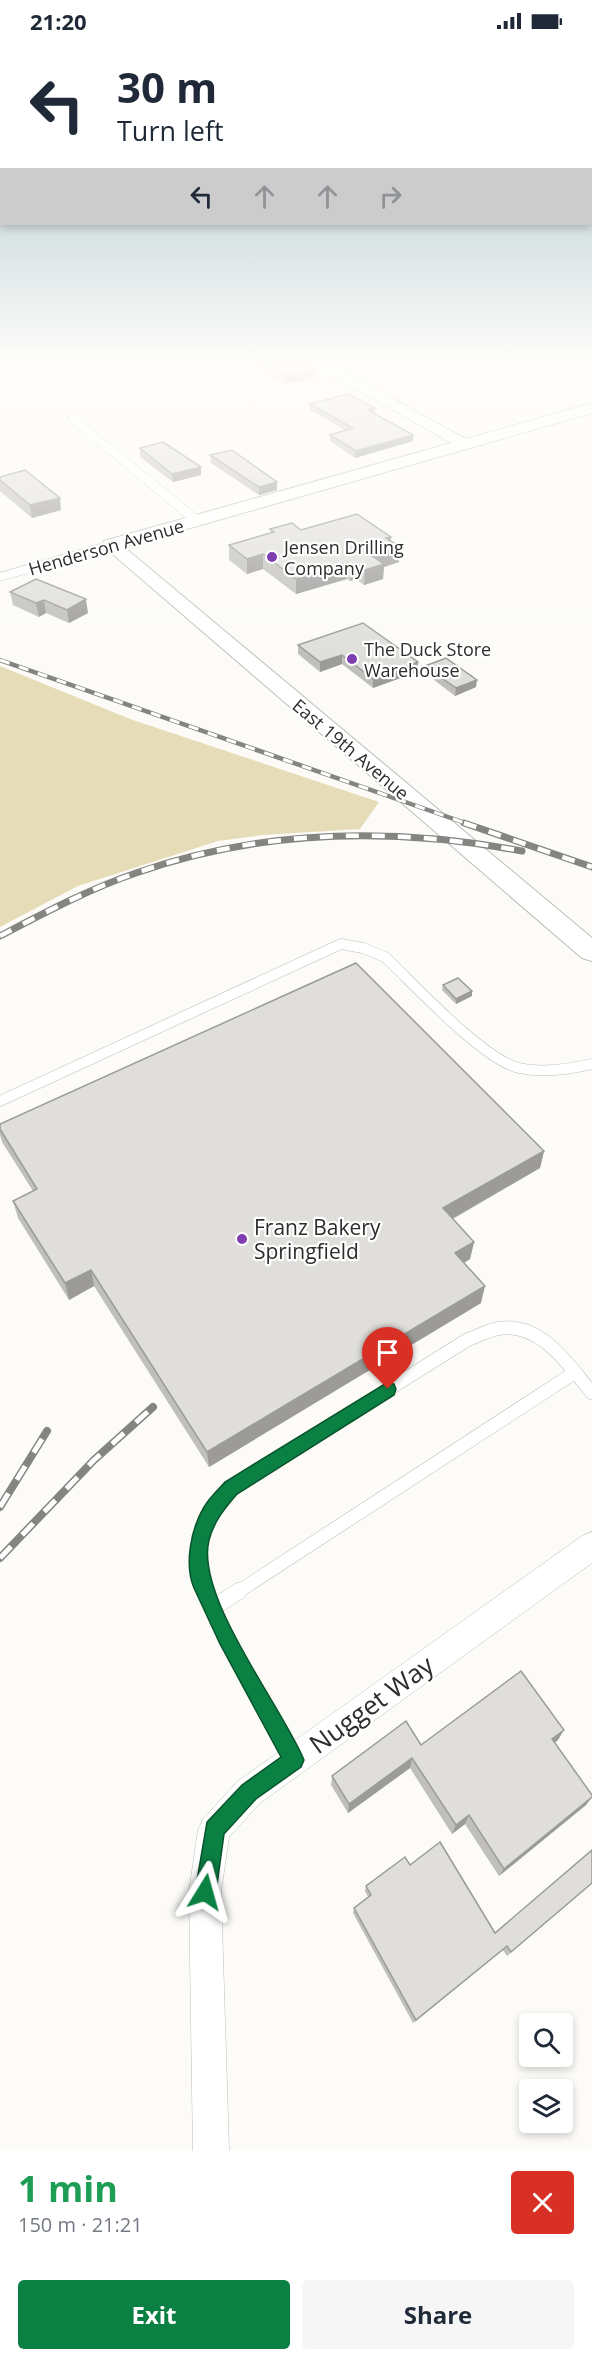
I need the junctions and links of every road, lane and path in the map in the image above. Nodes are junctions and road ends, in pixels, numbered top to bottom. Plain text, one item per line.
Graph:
1 (125, 461) edge
2 (403, 461) edge
3 (197, 520) junction
4 (111, 545) junction
5 (0, 577) edge
6 (592, 952) edge
7 (592, 1064) edge
8 (0, 1101) edge
9 (574, 1372) junction
10 (592, 1393) edge
11 (592, 1546) edge
12 (213, 1608) junction
13 (294, 1760) junction
14 (211, 2151) edge

1 - 3 street
2 - 3 street, Henderson Avenue
3 - 4 street, Henderson Avenue
4 - 5 street, Henderson Avenue
4 - 6 street, East 19th Avenue
7 - 8 lane
9 - 10 lane
9 - 12 lane
9 - 12 lane
11 - 13 street, Nugget Way
12 - 13 lane
13 - 14 street, Nugget Way

